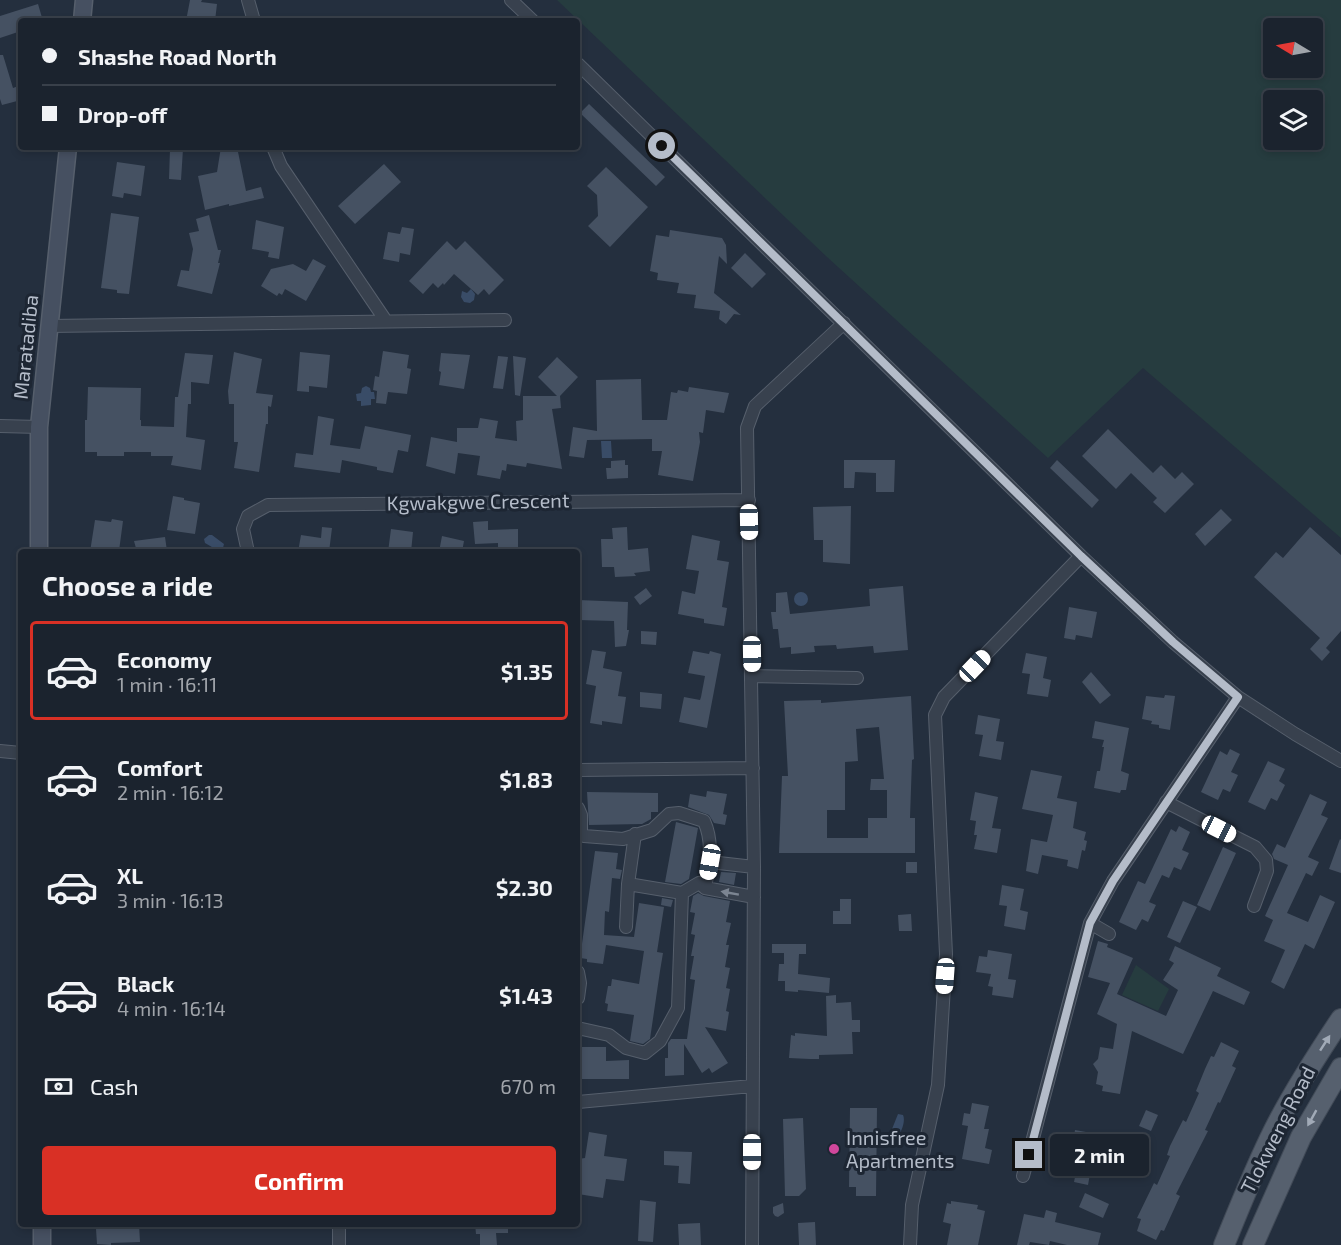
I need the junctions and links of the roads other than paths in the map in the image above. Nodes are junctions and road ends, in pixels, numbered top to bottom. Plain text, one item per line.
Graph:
1 (84, 0) edge
2 (248, 0) edge
3 (512, 0) edge
4 (82, 18) edge
5 (253, 18) edge
6 (530, 18) edge
7 (580, 66) edge
8 (68, 150) edge
9 (274, 150) edge
10 (505, 320) dead end
11 (386, 321) junction
12 (844, 323) junction
13 (49, 326) junction
14 (0, 426) edge
15 (39, 427) junction
16 (749, 500) junction
17 (39, 549) edge
18 (247, 549) edge
19 (1081, 556) junction
20 (752, 676) junction
21 (857, 678) dead end
22 (1238, 697) junction
23 (0, 751) edge
24 (18, 753) edge
25 (1341, 760) edge
26 (753, 768) junction
27 (580, 770) edge
28 (1166, 802) junction
29 (580, 813) edge
30 (635, 834) junction
31 (710, 862) junction
32 (754, 867) junction
33 (628, 884) junction
34 (705, 888) junction
35 (682, 893) junction
36 (754, 897) junction
37 (1254, 906) dead end
38 (1090, 923) junction
39 (626, 927) dead end
40 (1109, 934) dead end
41 (1341, 1019) edge
42 (580, 1030) edge
43 (1341, 1068) edge
44 (752, 1086) junction
45 (580, 1102) edge
46 (1023, 1176) dead end
47 (42, 1227) edge
48 (339, 1227) edge
49 (42, 1245) edge
50 (339, 1245) edge
51 (752, 1245) edge
52 (910, 1245) edge
53 (1224, 1245) edge
54 (1253, 1245) edge

1 - 4 street
2 - 5 street
3 - 6 street
7 - 12 street
8 - 13 street, Maratadiba
9 - 11 street
10 - 11 street
11 - 13 street
12 - 16 street
12 - 19 street
13 - 15 street, Maratadiba
14 - 15 street
15 - 17 street, Maratadiba
16 - 18 street, Kgwakgwe Crescent
16 - 20 street
19 - 22 street
19 - 52 street
20 - 21 street
20 - 26 street
22 - 25 street
22 - 28 street
23 - 24 street
26 - 27 street
26 - 32 street
28 - 37 street
28 - 38 street
29 - 30 street
30 - 31 street
30 - 33 street
31 - 32 street
31 - 34 street
32 - 36 street
33 - 35 street
33 - 39 street
34 - 35 street
36 -> 34 street
35 - 42 street
36 - 44 street
38 - 40 street
38 - 46 street
53 -> 41 main road, Tlokweng Road
43 -> 54 main road, Tlokweng Road
44 - 45 street
44 - 51 street
47 - 49 street
48 - 50 street

